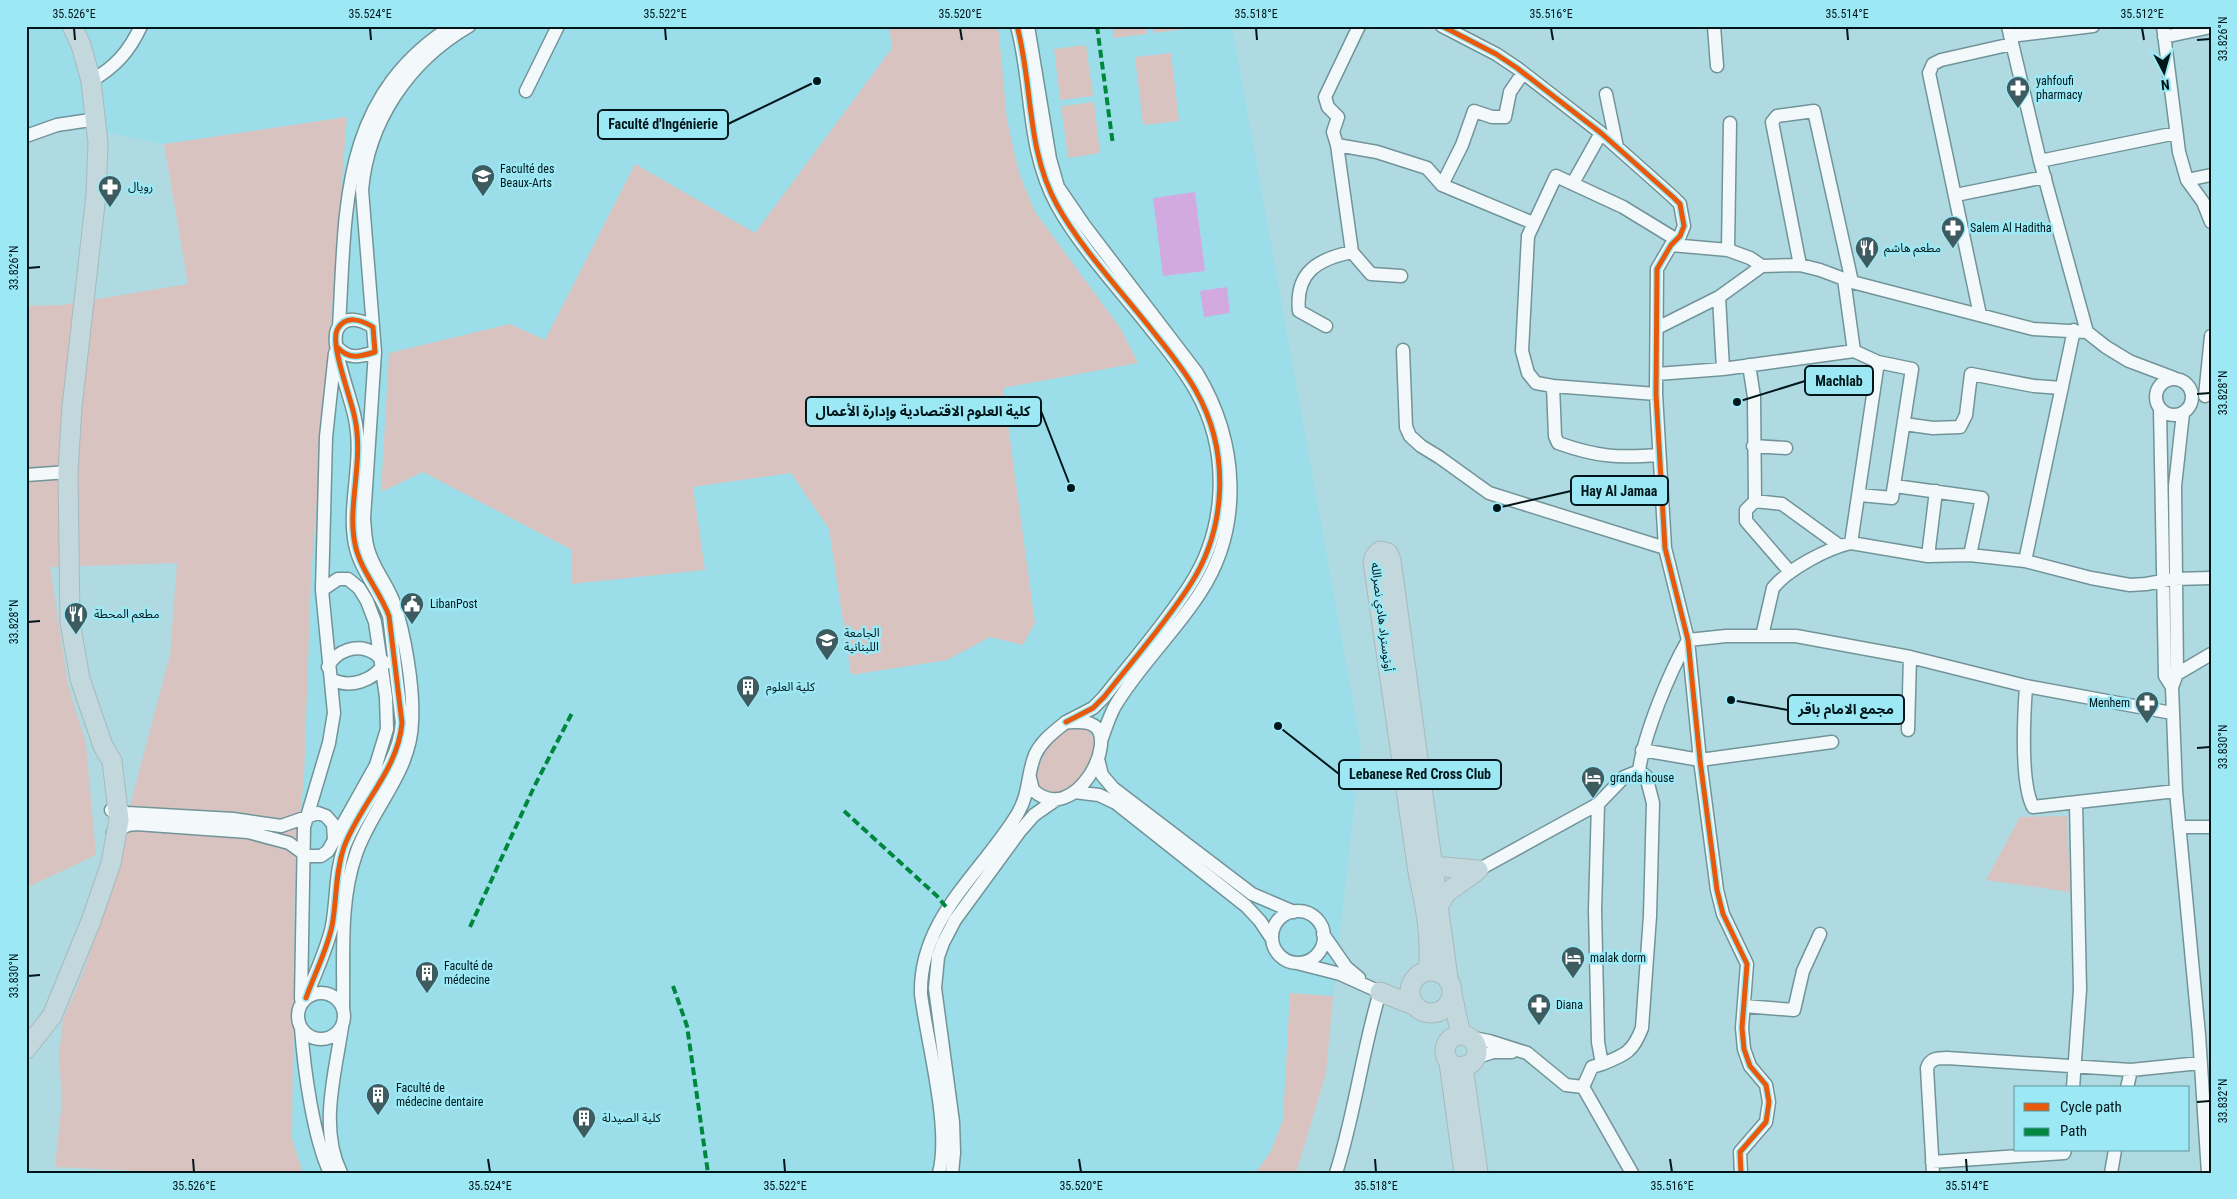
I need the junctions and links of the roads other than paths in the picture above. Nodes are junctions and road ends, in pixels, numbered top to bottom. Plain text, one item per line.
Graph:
1 (72, 26) edge
2 (141, 26) edge
3 (452, 26) edge
4 (469, 26) edge
5 (558, 26) edge
6 (1017, 26) edge
7 (1028, 26) edge
8 (1359, 26) edge
9 (1442, 26) edge
10 (1714, 26) edge
11 (2093, 26) edge
12 (2211, 27) edge
13 (2164, 32) edge
14 (2010, 35) edge
15 (1717, 66) dead end
16 (1524, 72) junction
17 (91, 82) junction
18 (526, 91) dead end
19 (1606, 94) dead end
20 (97, 120) junction
21 (1730, 123) dead end
22 (1601, 133) junction
23 (2176, 133) junction
24 (26, 136) edge
25 (1337, 145) junction
26 (1618, 150) junction
27 (2040, 161) junction
28 (2211, 175) edge
29 (2045, 177) junction
30 (2187, 180) junction
31 (1573, 183) junction
32 (1442, 185) junction
33 (1956, 195) junction
34 (2211, 222) edge
35 (1533, 223) junction
36 (1674, 242) junction
37 (1728, 250) junction
38 (1352, 252) junction
39 (1800, 265) junction
40 (1762, 266) junction
41 (1401, 276) dead end
42 (1848, 280) junction
43 (1719, 298) junction
44 (1980, 315) junction
45 (373, 326) junction
46 (1326, 326) dead end
47 (339, 327) junction
48 (1657, 328) junction
49 (2074, 330) junction
50 (2087, 332) junction
51 (2211, 336) edge
52 (1165, 339) junction
53 (337, 346) junction
54 (1403, 350) dead end
55 (1854, 351) junction
56 (374, 352) junction
57 (1878, 362) junction
58 (1749, 366) junction
59 (1723, 369) junction
60 (1657, 374) junction
61 (2174, 378) junction
62 (1553, 386) junction
63 (2062, 388) junction
64 (2192, 390) junction
65 (1656, 394) junction
66 (2208, 397) edge
67 (2160, 408) junction
68 (2183, 413) junction
69 (1904, 424) junction
70 (1753, 446) junction
71 (1786, 448) dead end
72 (1659, 455) junction
73 (68, 472) junction
74 (26, 475) edge
75 (1895, 486) junction
76 (1936, 491) junction
77 (1860, 495) junction
78 (1755, 502) junction
79 (1845, 544) junction
80 (1665, 548) junction
81 (1970, 554) junction
82 (1928, 556) junction
83 (1203, 560) junction
84 (2025, 561) junction
85 (1214, 568) junction
86 (1790, 572) junction
87 (2211, 578) edge
88 (2168, 580) junction
89 (322, 590) junction
90 (1762, 636) junction
91 (403, 637) junction
92 (1688, 640) junction
93 (2211, 654) edge
94 (1910, 657) junction
95 (386, 661) junction
96 (397, 671) junction
97 (330, 673) junction
98 (2171, 679) junction
99 (409, 683) junction
100 (2026, 686) junction
101 (2172, 712) junction
102 (1066, 722) junction
103 (1908, 730) dead end
104 (1101, 742) junction
105 (1832, 742) dead end
106 (1642, 750) junction
107 (1098, 759) junction
108 (1700, 760) junction
109 (1639, 770) junction
110 (1030, 778) junction
111 (2176, 791) junction
112 (1074, 792) junction
113 (1057, 799) junction
114 (2076, 802) junction
115 (1598, 804) junction
116 (306, 816) junction
117 (113, 822) junction
118 (2179, 826) junction
119 (2211, 827) edge
120 (334, 839) junction
121 (303, 854) junction
122 (1426, 869) junction
123 (1478, 870) junction
124 (1438, 907) junction
125 (1294, 912) junction
126 (1323, 934) junction
127 (1820, 934) dead end
128 (1272, 939) junction
129 (1297, 963) junction
130 (1428, 971) junction
131 (1412, 984) junction
132 (1450, 986) junction
133 (1374, 988) junction
134 (303, 1001) junction
135 (1416, 1006) junction
136 (1744, 1006) junction
137 (344, 1008) junction
138 (1440, 1011) junction
139 (342, 1027) junction
140 (301, 1028) junction
141 (26, 1034) edge
142 (2205, 1036) edge
143 (26, 1049) edge
144 (1461, 1050) junction
145 (1527, 1053) junction
146 (2200, 1063) junction
147 (1602, 1064) junction
148 (2074, 1066) junction
149 (2131, 1070) junction
150 (2072, 1086) edge
151 (2127, 1086) edge
152 (1583, 1087) junction
153 (2209, 1150) edge
154 (2065, 1152) edge
155 (2115, 1152) edge
156 (1932, 1168) edge
157 (330, 1173) edge
158 (341, 1173) edge
159 (939, 1173) edge
160 (952, 1173) edge
161 (1336, 1173) edge
162 (1464, 1173) edge
163 (1478, 1173) edge
164 (1632, 1173) edge
165 (1741, 1173) edge
166 (2110, 1173) edge
167 (2208, 1173) edge

1 - 17 highway
2 - 17 street
3 - 47 street
4 - 45 street
5 - 18 street
6 - 52 street
7 - 52 street
8 - 25 street
9 - 16 street
10 - 15 street
11 - 14 street
12 - 13 street
13 - 23 street
14 - 27 street
14 - 33 street
16 - 22 street
16 - 32 street
17 - 20 highway
19 - 26 street
20 - 24 street
20 - 73 highway
21 - 37 street
22 - 26 street
22 - 31 street
23 - 27 street
23 - 30 street
25 - 32 street
25 - 38 street
26 - 36 street
27 - 29 street
28 - 30 street
29 - 33 street
29 - 50 street
30 - 34 street
31 - 35 street
31 - 36 street
32 - 35 street
33 - 44 street
35 - 62 street
36 - 37 street
36 - 48 street
37 - 40 street
38 - 41 street
38 - 46 street
39 - 40 street
39 - 42 street
39 - 42 street
40 - 43 street
42 - 44 street
42 - 55 street
43 - 48 street
43 - 59 street
44 - 49 street
45 - 47 street
45 - 56 street
47 - 53 street
48 - 60 street
49 - 50 street
49 - 63 street
50 - 61 street
51 - 66 street
52 - 83 street
52 - 85 street
53 - 56 street
53 - 89 street
53 - 95 street
54 - 80 street
55 - 57 street
55 - 58 street
56 - 91 street
57 - 69 street
57 - 77 street
58 - 59 street
58 - 70 street
59 - 60 street
60 - 65 street
61 - 64 street
61 - 67 street
62 - 65 street
62 - 72 street
63 - 69 street
63 - 84 street
64 - 66 street
64 - 68 street
65 - 72 street
67 - 68 street
67 - 88 street
68 - 88 street
69 - 75 street
70 - 71 street
70 - 78 street
72 - 80 street
73 - 74 street
73 - 117 highway
75 - 76 street
75 - 77 street
76 - 81 street
76 - 82 street
77 - 79 street
78 - 79 street
78 - 86 street
79 - 82 street
79 - 86 street
80 - 92 street
81 - 82 street
81 - 84 street
83 - 85 street
83 - 102 street
84 - 88 street
85 - 104 street
86 - 90 street
87 - 88 street
88 - 98 street
89 - 95 street
89 - 97 street
90 - 92 street
90 - 94 street
91 - 95 street
91 - 99 street
92 - 106 street
92 - 108 street
93 - 98 street
94 - 100 street
94 - 103 street
95 - 96 street
95 - 97 street
95 - 97 street
95 - 120 street
96 - 99 street
96 - 134 street
97 - 116 street
98 - 101 street
99 - 137 street
100 - 101 street
100 - 114 street
101 - 111 street
102 - 104 street
102 - 110 street
104 - 107 street
105 - 108 street
106 - 108 street
106 - 109 street
107 - 112 street
107 - 125 street
108 - 136 street
109 - 115 street
109 - 147 street
110 - 113 street
110 - 159 street
111 - 114 street
111 - 118 street
112 - 113 street
112 - 128 street
113 - 160 street
114 - 148 street
115 - 123 street
115 - 147 street
116 - 117 street
116 - 120 street
116 - 121 street
117 - 121 street
117 - 141 highway
117 - 143 highway
118 - 119 street
118 - 142 street
120 - 121 street
121 - 134 street
122 - 122 highway, أوتوستراد هادي نصرالله
122 - 123 highway
122 - 124 highway, أوتوستراد هادي نصرالله
122 - 130 highway, أوتوستراد هادي نصرالله
123 - 124 highway
124 - 132 highway, أوتوستراد هادي نصرالله
125 - 126 street
125 - 128 street
126 - 129 street
126 - 133 street
127 - 136 street
128 - 129 street
129 - 133 street
130 - 131 highway
130 - 132 highway
131 - 133 highway
131 - 135 highway
132 - 138 highway
132 - 144 highway, أوتوستراد هادي نصرالله
133 - 135 highway
133 - 161 street
134 - 137 street
134 - 140 street
135 - 138 highway
136 - 165 street
137 - 139 street
138 - 144 highway, أوتوستراد هادي نصرالله
139 - 140 street
139 - 158 street
140 - 157 street
142 - 146 street
144 - 145 street
144 - 145 street
144 - 162 highway, أوتوستراد هادي نصرالله
144 - 163 highway, أوتوستراد هادي نصرالله
145 - 152 street
146 - 149 street
146 - 153 street
147 - 152 street
148 - 149 street
148 - 150 street
148 - 156 street
149 - 151 street
152 - 164 street
153 - 167 street
154 - 156 street
155 - 166 street

